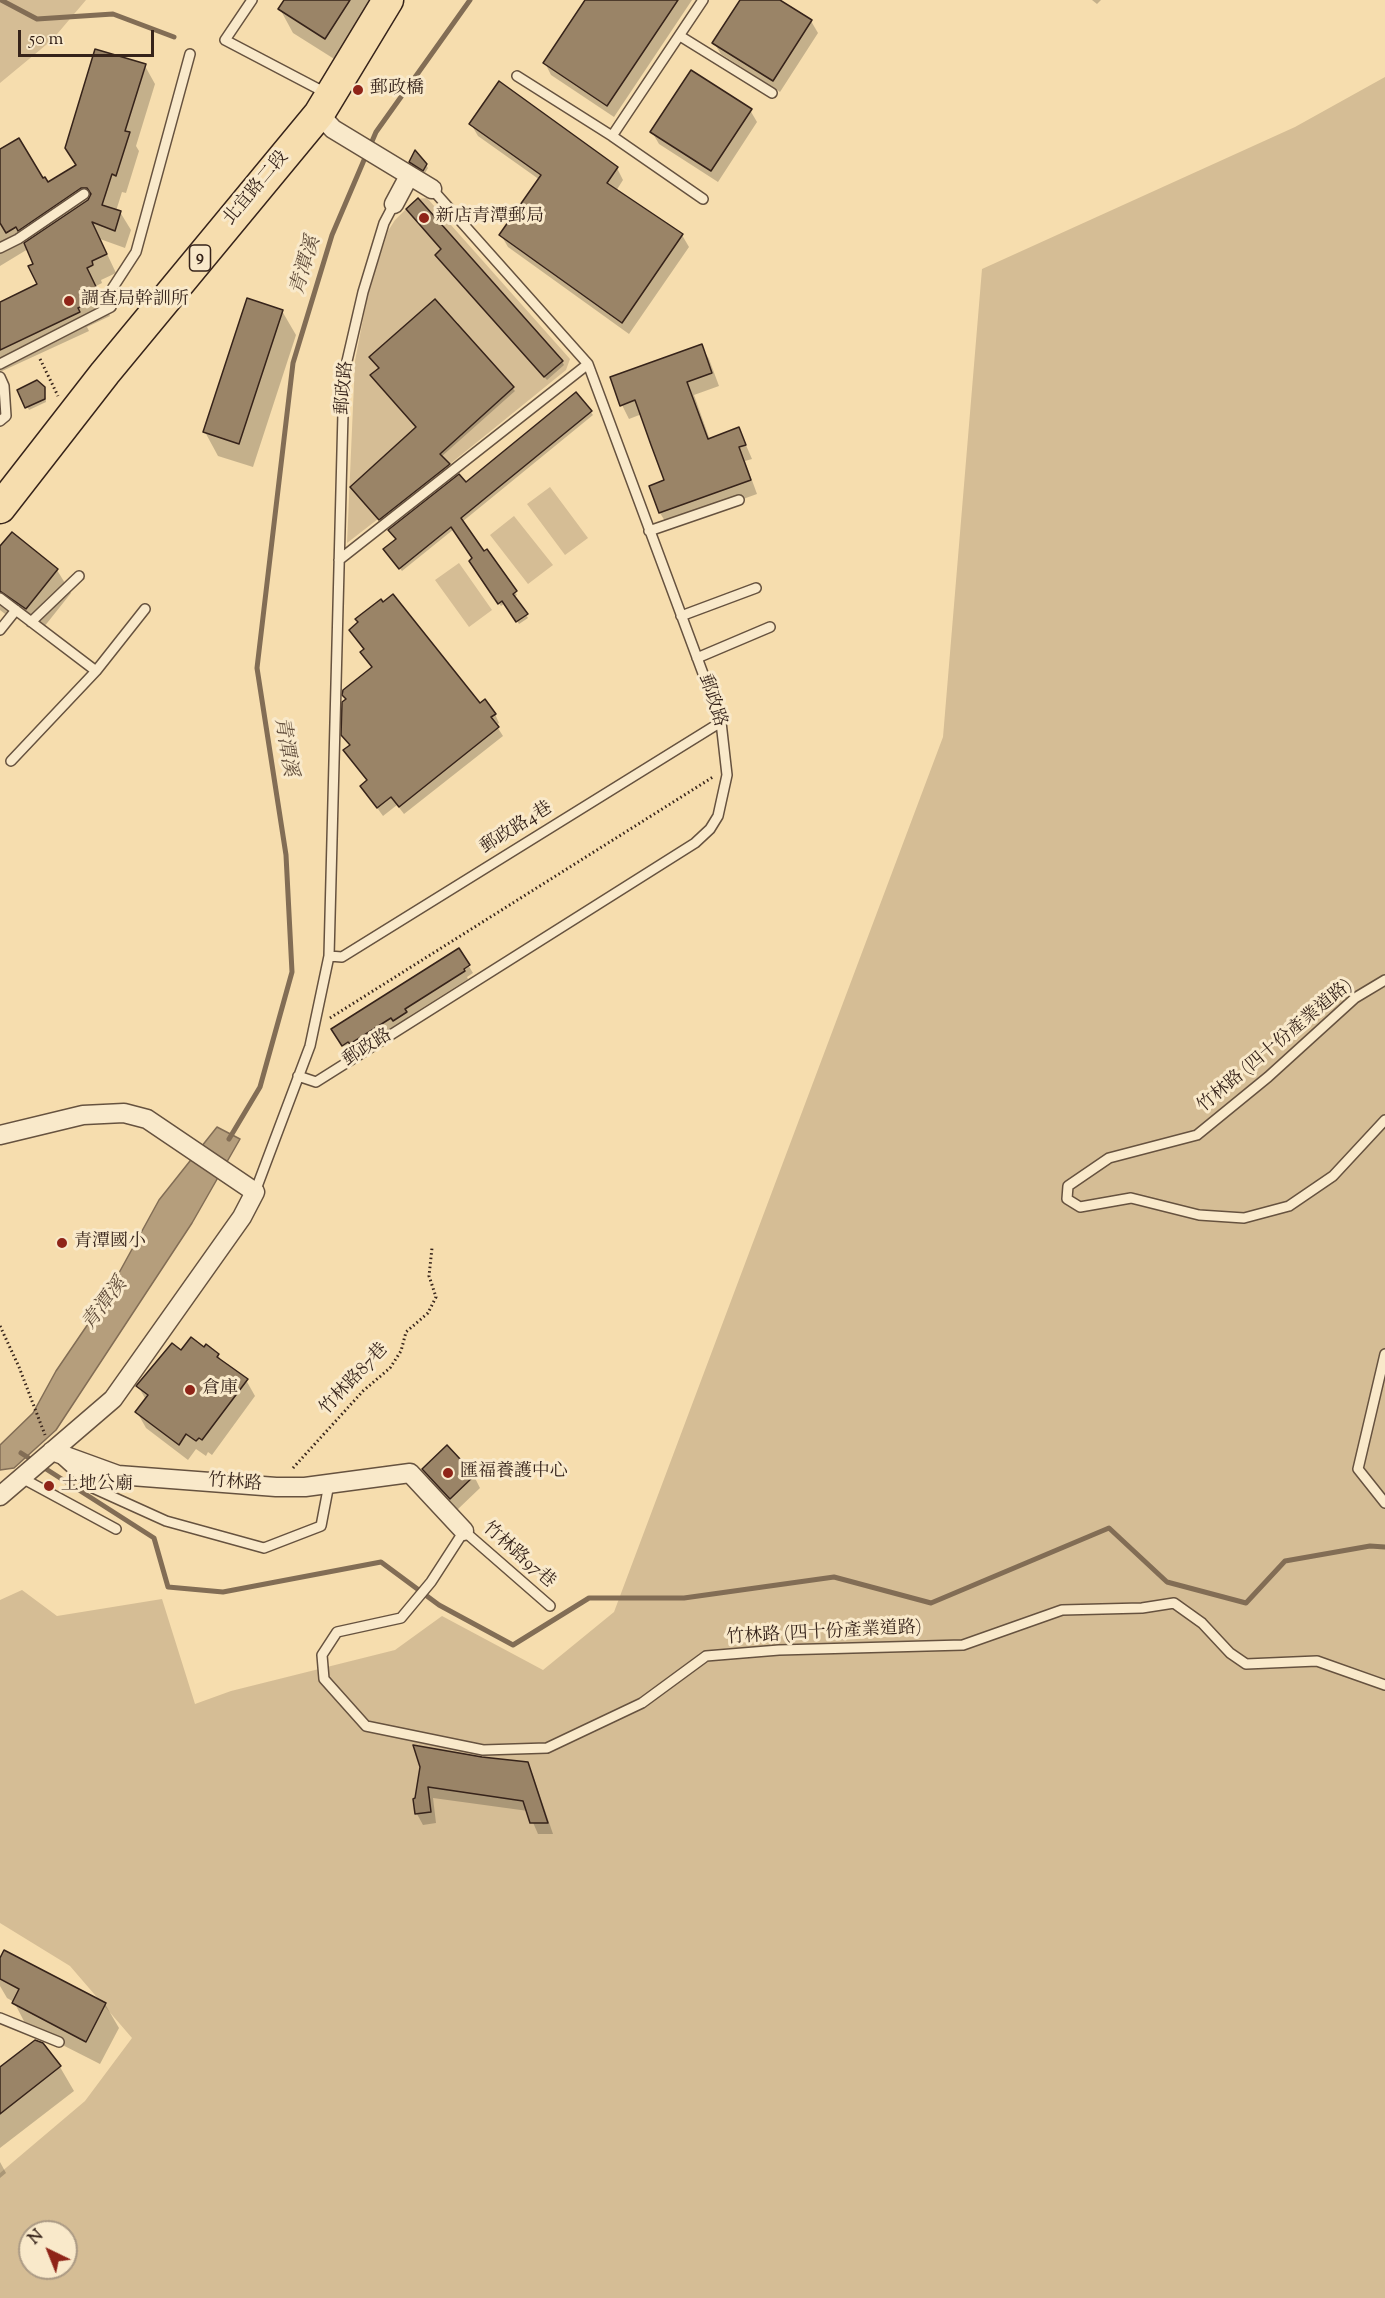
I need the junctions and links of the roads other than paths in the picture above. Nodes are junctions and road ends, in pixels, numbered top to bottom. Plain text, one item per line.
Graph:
1 (252, 0) edge
2 (388, 0) edge
3 (703, 0) edge
4 (680, 36) junction
5 (190, 54) dead end
6 (518, 76) dead end
7 (772, 93) dead end
8 (327, 113) junction
9 (612, 136) junction
10 (403, 172) junction
11 (432, 189) joint
12 (84, 194) dead end
13 (703, 199) dead end
14 (394, 204) joint
15 (0, 248) edge
16 (0, 364) edge
17 (588, 364) junction
18 (0, 377) edge
19 (0, 421) edge
20 (739, 500) dead end
21 (0, 508) edge
22 (650, 531) junction
23 (339, 560) junction
24 (79, 576) dead end
25 (756, 588) dead end
26 (0, 598) edge
27 (146, 609) dead end
28 (16, 610) junction
29 (681, 616) junction
30 (31, 622) junction
31 (770, 627) dead end
32 (0, 630) edge
33 (697, 658) junction
34 (96, 671) junction
35 (720, 722) junction
36 (11, 761) dead end
37 (329, 956) junction
38 (1385, 980) edge
39 (298, 1076) junction
40 (1385, 1120) edge
41 (0, 1135) edge
42 (255, 1192) junction
43 (1385, 1354) edge
44 (52, 1451) junction
45 (20, 1477) junction
46 (329, 1484) junction
47 (0, 1496) edge
48 (1385, 1503) edge
49 (116, 1529) dead end
50 (464, 1532) junction
51 (550, 1606) dead end
52 (1385, 1685) edge
53 (0, 2018) edge
54 (59, 2042) dead end

1 - 8 lane
2 - 8 main road, 北宜路二段 / 9
3 - 4 lane
4 - 7 lane
4 - 9 lane
5 - 16 lane
6 - 9 lane
8 - 10 street
8 - 21 main road, 北宜路二段 / 9
9 - 13 lane
10 - 11 street, 郵政路
10 - 14 street, 郵政路
11 - 17 lane, 郵政路
12 - 15 lane
14 - 23 lane, 郵政路
17 - 22 lane, 郵政路
17 - 23 lane
18 - 19 lane
20 - 22 lane
22 - 29 lane, 郵政路
23 - 37 lane, 郵政路
24 - 30 lane
25 - 29 lane
26 - 28 lane
27 - 34 lane
28 - 30 lane
28 - 32 lane
29 - 33 lane, 郵政路
30 - 34 lane
31 - 33 lane
33 - 35 lane, 郵政路
34 - 36 lane
35 - 37 lane, 郵政路4巷
35 - 39 lane, 郵政路
37 - 39 lane, 郵政路
38 - 40 lane, 竹林路 (四十份產業道路)
39 - 42 lane, 郵政路
41 - 42 street
42 - 44 street, 郵政路
43 - 48 lane
44 - 45 street
44 - 46 street, 竹林路
44 - 46 lane
45 - 47 street
45 - 49 lane
46 - 50 street, 竹林路
50 - 51 lane, 竹林路97巷
50 - 52 lane, 竹林路 (四十份產業道路)
53 - 54 lane

